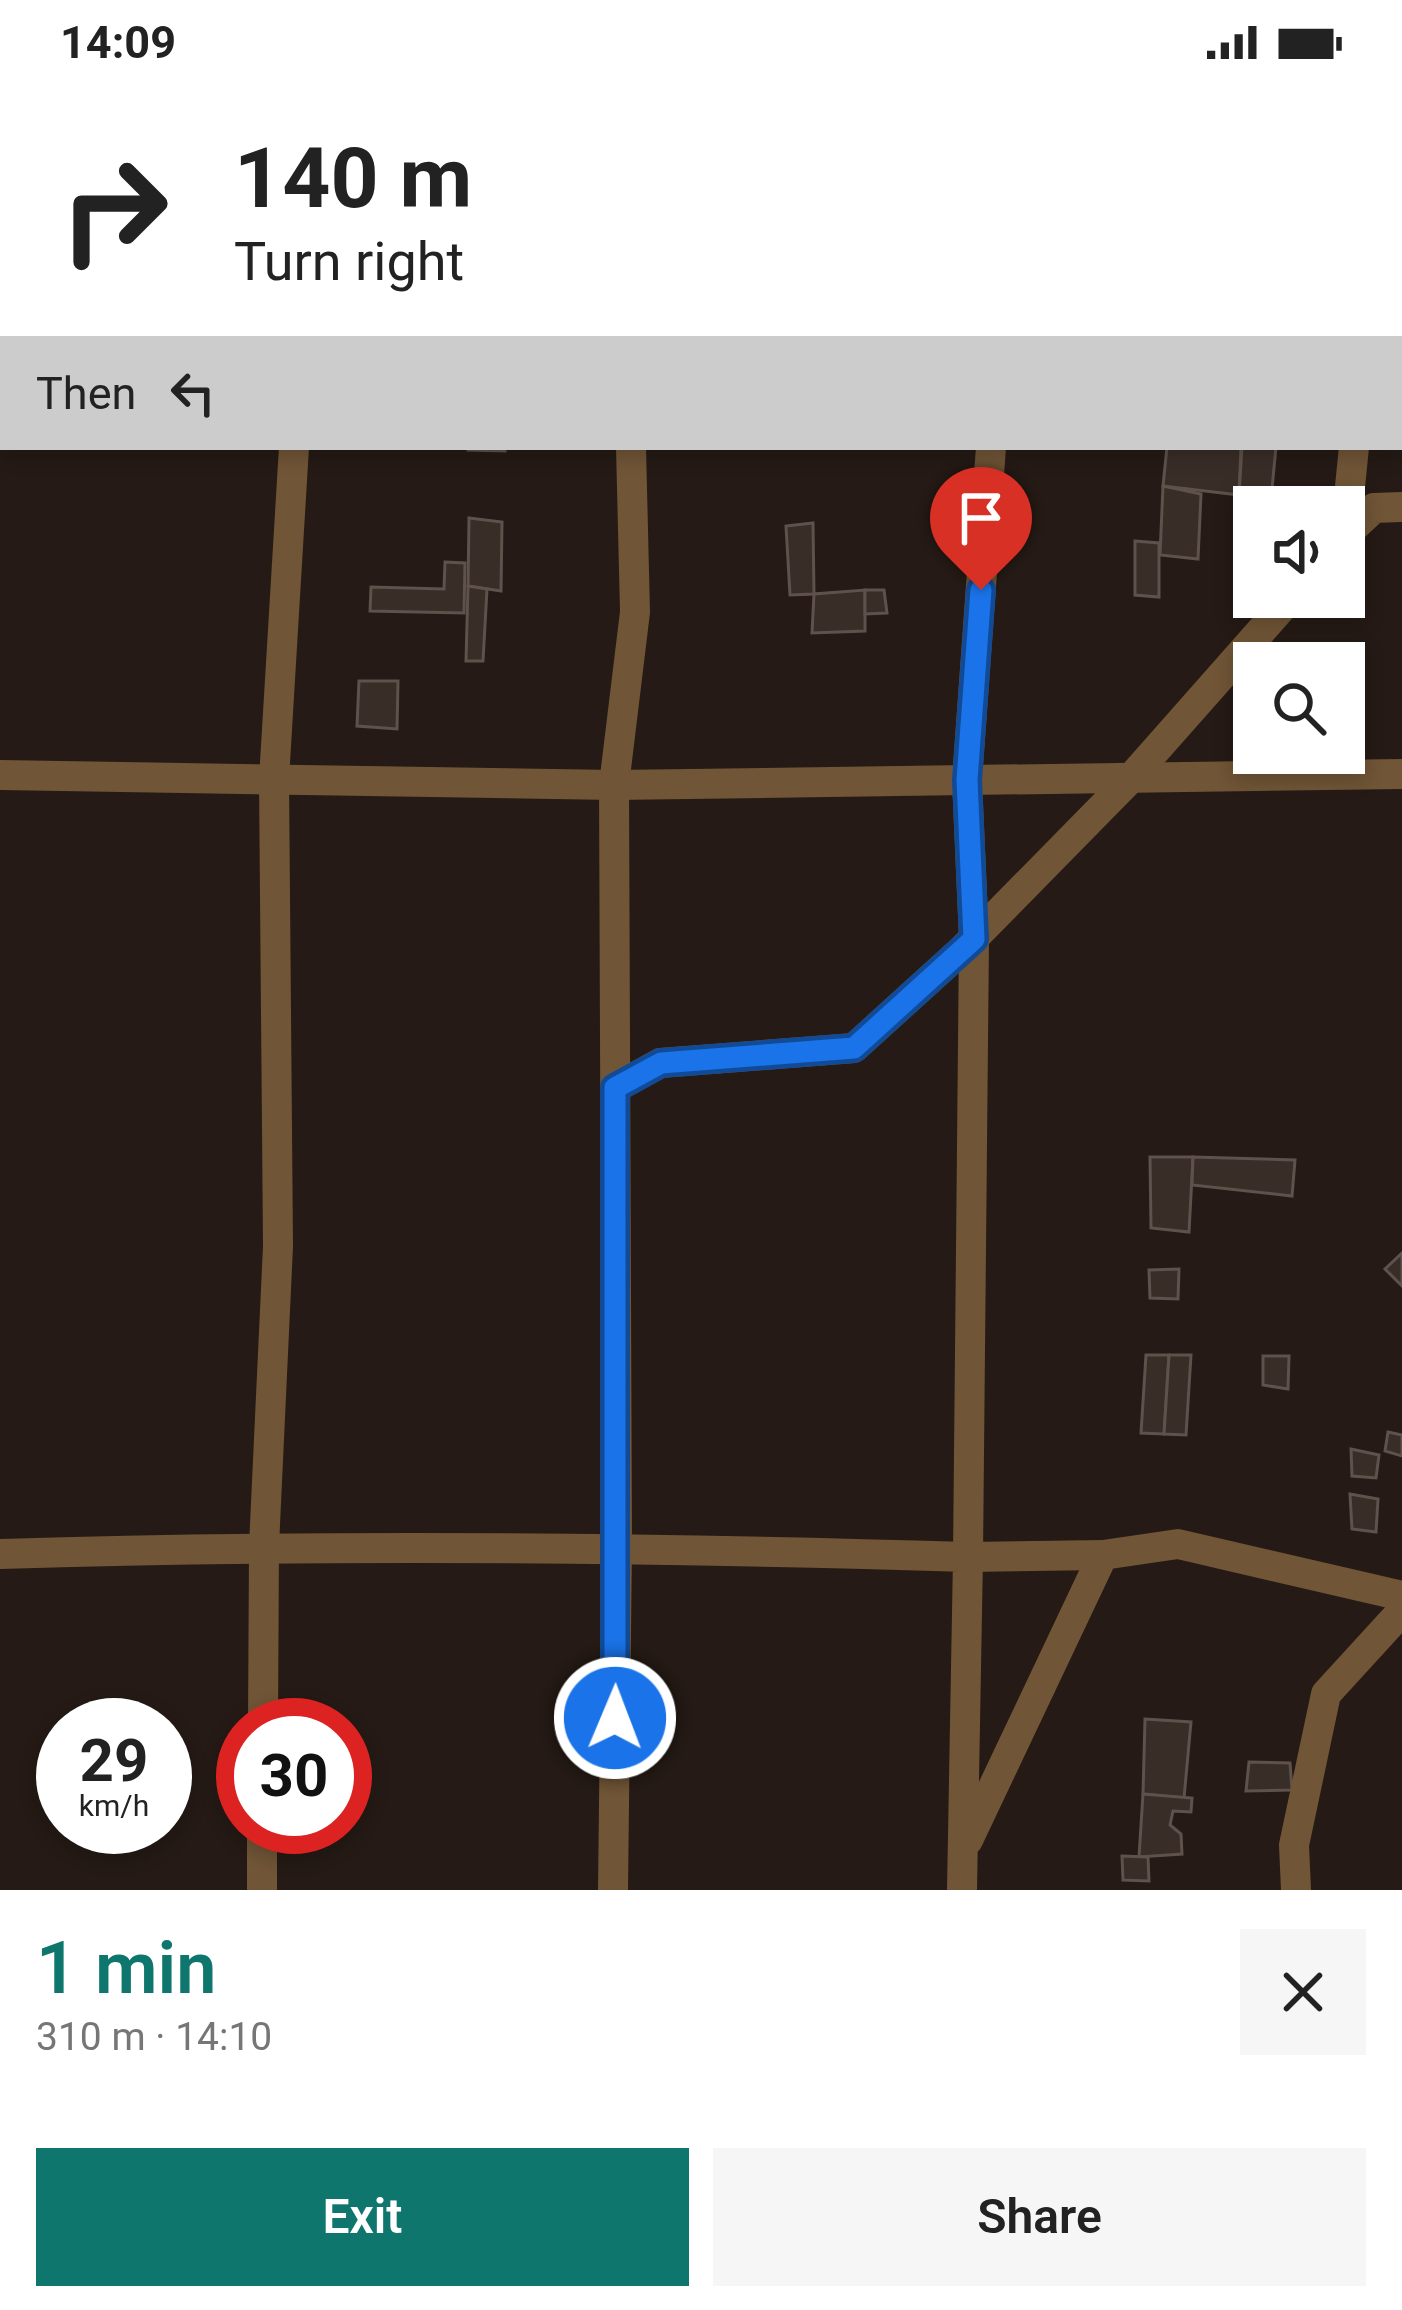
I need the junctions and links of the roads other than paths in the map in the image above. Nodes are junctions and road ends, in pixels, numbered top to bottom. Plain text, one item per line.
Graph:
1 (294, 450) edge
2 (631, 450) edge
3 (991, 450) edge
4 (1354, 450) edge
5 (1350, 486) edge
6 (1402, 507) edge
7 (1365, 516) edge
8 (1272, 618) edge
9 (1402, 774) edge
10 (0, 775) edge
11 (1131, 778) junction
12 (274, 779) junction
13 (967, 780) junction
14 (614, 785) junction
15 (974, 939) junction
16 (615, 1088) junction
17 (264, 1546) junction
18 (617, 1546) junction
19 (0, 1554) edge
20 (1103, 1556) junction
21 (968, 1557) junction
22 (1402, 1596) edge
23 (1402, 1611) edge
24 (263, 1698) edge
25 (963, 1851) junction
26 (262, 1854) edge
27 (262, 1890) edge
28 (613, 1890) edge
29 (962, 1890) edge
30 (1296, 1890) edge

1 - 12 street
2 - 14 street
3 - 13 street
4 - 5 street
6 - 7 street
8 - 11 street
9 - 11 street
10 - 12 street
11 - 13 street
11 - 15 street
12 - 14 street
12 - 17 street
13 - 14 street
13 - 15 street
14 - 16 street
15 - 16 street
15 - 21 street
16 - 18 street
17 - 18 street
17 - 19 street
17 - 24 street
18 - 21 street
18 - 28 street
20 - 21 street
20 - 22 street
20 - 25 street
21 - 25 street
23 - 30 street
25 - 29 street
26 - 27 street

